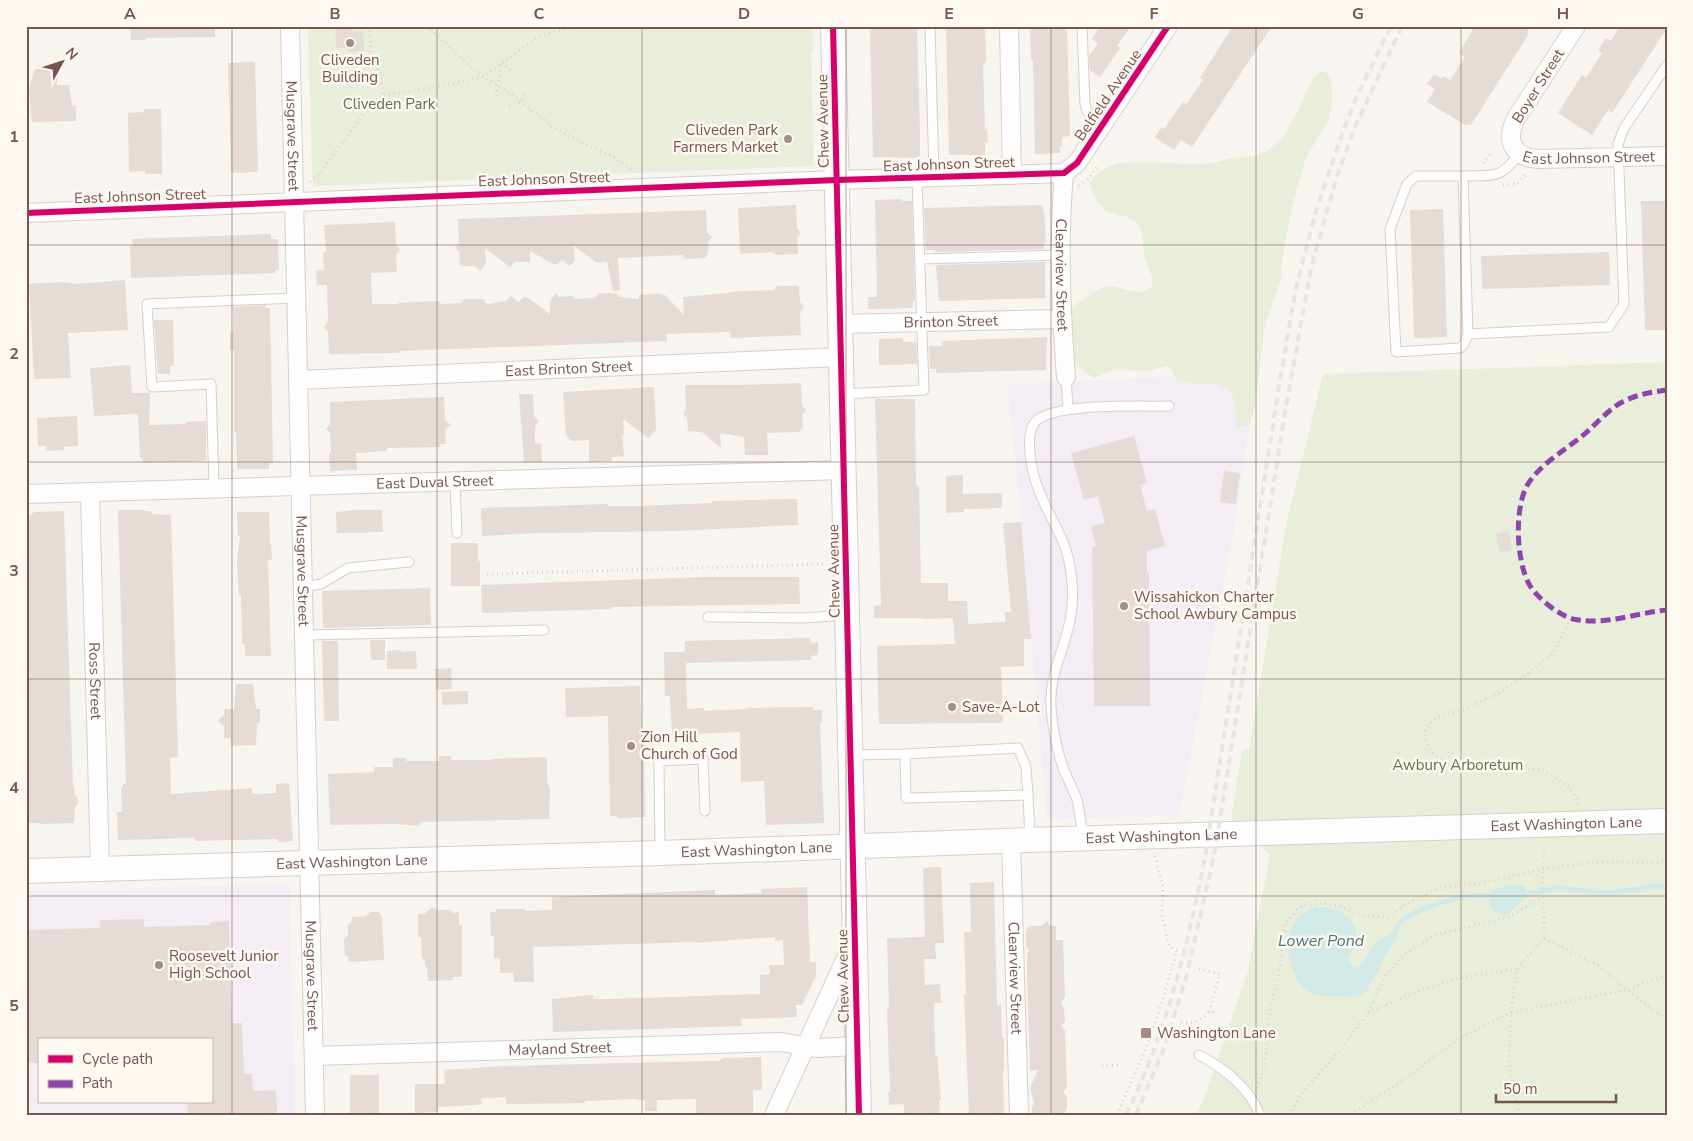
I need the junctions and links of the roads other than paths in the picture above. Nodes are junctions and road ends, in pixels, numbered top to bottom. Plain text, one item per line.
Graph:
1 (290, 26) edge
2 (833, 26) edge
3 (930, 26) edge
4 (1009, 26) edge
5 (1082, 26) edge
6 (1168, 26) edge
7 (1576, 26) edge
8 (1667, 65) edge
9 (1101, 128) junction
10 (1517, 152) junction
11 (1667, 156) edge
12 (1619, 157) junction
13 (1064, 173) junction
14 (1012, 175) junction
15 (1464, 176) junction
16 (925, 177) junction
17 (837, 180) junction
18 (294, 202) junction
19 (26, 213) edge
20 (1060, 255) junction
21 (920, 259) junction
22 (296, 298) junction
23 (1062, 319) junction
24 (921, 323) junction
25 (840, 324) junction
26 (1468, 334) junction
27 (841, 357) junction
28 (1066, 377) joint
29 (298, 380) junction
30 (842, 394) junction
31 (1169, 406) dead end
32 (1068, 408) junction
33 (844, 470) junction
34 (455, 482) junction
35 (301, 486) junction
36 (214, 488) junction
37 (90, 492) junction
38 (26, 494) edge
39 (457, 533) dead end
40 (409, 562) dead end
41 (303, 587) junction
42 (848, 615) junction
43 (708, 617) dead end
44 (544, 630) dead end
45 (304, 635) junction
46 (905, 754) junction
47 (850, 755) junction
48 (1028, 795) junction
49 (704, 811) dead end
50 (1667, 821) edge
51 (1083, 838) junction
52 (1020, 840) junction
53 (853, 846) junction
54 (660, 853) junction
55 (310, 863) junction
56 (100, 869) junction
57 (26, 871) edge
58 (855, 940) junction
59 (806, 1046) junction
60 (858, 1046) junction
61 (1199, 1055) dead end
62 (314, 1056) junction
63 (315, 1115) edge
64 (774, 1115) edge
65 (859, 1115) edge
66 (1019, 1115) edge
67 (1260, 1115) edge

1 - 18 street, Musgrave Street
2 - 17 main road, Chew Avenue
3 - 16 lane
4 - 14 street
5 - 9 lane
6 - 9 street, Belfield Avenue
7 - 10 street, Boyer Street
8 - 12 lane
9 - 13 street, Belfield Avenue
10 - 12 street, East Johnson Street
10 - 15 lane
11 - 12 street, East Johnson Street
12 - 26 lane
13 - 14 street, East Johnson Street
13 - 20 street, Clearview Street
14 - 16 street, East Johnson Street
15 - 26 lane
15 - 26 lane
16 - 17 street, East Johnson Street
16 - 21 lane
17 - 18 street, East Johnson Street
17 - 25 main road, Chew Avenue
18 - 19 street, East Johnson Street
18 - 22 street, Musgrave Street
20 - 21 lane
20 - 23 street, Clearview Street
21 - 24 lane
22 - 29 street, Musgrave Street
22 - 36 lane
23 - 24 street, Brinton Street
23 - 28 street, Clearview Street
24 - 25 street, Brinton Street
24 - 30 lane
25 - 27 main road, Chew Avenue
27 - 29 street, East Brinton Street
27 - 30 main road, Chew Avenue
28 - 32 lane
29 - 35 street, Musgrave Street
30 - 33 main road, Chew Avenue
31 - 32 lane
32 - 51 lane
33 - 34 street, East Duval Street
33 - 42 main road, Chew Avenue
34 - 35 street, East Duval Street
34 - 39 lane
35 - 36 street, East Duval Street
35 - 41 street, Musgrave Street
36 - 37 street, East Duval Street
37 - 38 street, East Duval Street
37 - 56 street, Ross Street
40 - 41 lane
41 - 45 street, Musgrave Street
42 - 43 lane
42 - 47 main road, Chew Avenue
44 - 45 lane
45 - 55 street, Musgrave Street
46 - 47 lane
46 - 48 lane
46 - 48 lane
47 - 53 main road, Chew Avenue
48 - 52 lane
49 - 54 lane
50 - 51 main road, East Washington Lane
51 - 52 main road, East Washington Lane
52 - 53 main road, East Washington Lane
52 - 66 street, Clearview Street
53 - 54 main road, East Washington Lane
53 - 58 main road, Chew Avenue
54 - 55 main road, East Washington Lane
55 - 56 main road, East Washington Lane
55 - 62 street, Musgrave Street
56 - 57 main road, East Washington Lane
58 - 59 street
58 - 60 main road, Chew Avenue
59 - 60 street, Mayland Street
59 - 62 street, Mayland Street
59 - 64 street
60 - 65 main road, Chew Avenue
61 - 67 lane
62 - 63 street, Musgrave Street

